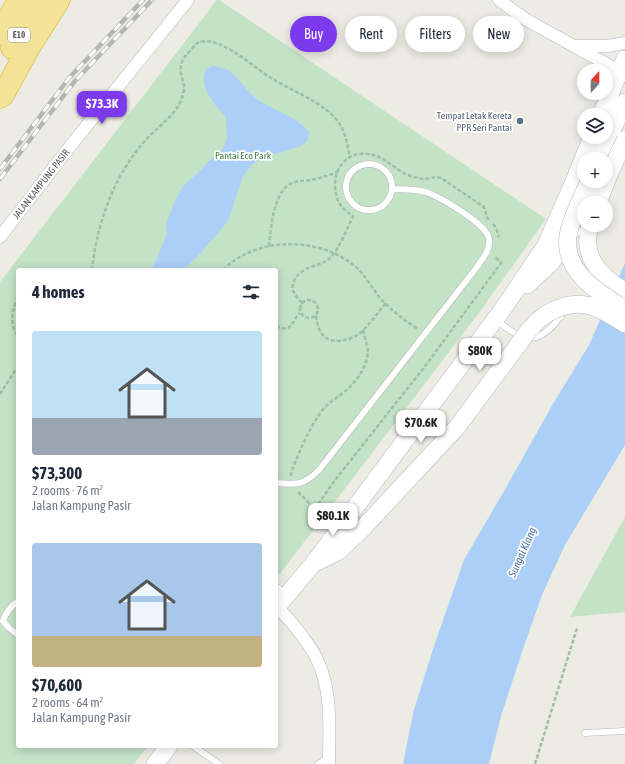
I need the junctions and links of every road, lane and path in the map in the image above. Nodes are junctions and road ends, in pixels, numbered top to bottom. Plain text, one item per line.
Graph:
1 (19, 0) edge
2 (39, 0) edge
3 (59, 0) edge
4 (188, 0) edge
5 (499, 0) edge
6 (0, 34) edge
7 (625, 43) edge
8 (574, 46) junction
9 (624, 70) edge
10 (0, 71) edge
11 (0, 98) edge
12 (625, 102) edge
13 (605, 108) edge
14 (625, 140) edge
15 (589, 144) edge
16 (625, 149) edge
17 (602, 152) edge
18 (625, 153) edge
19 (350, 157) junction
20 (613, 165) edge
21 (613, 168) edge
22 (613, 169) edge
23 (337, 172) junction
24 (586, 188) edge
25 (392, 189) junction
26 (577, 223) edge
27 (588, 232) edge
28 (0, 237) edge
29 (499, 242) dead end
30 (269, 246) junction
31 (588, 252) junction
32 (497, 253) dead end
33 (333, 254) junction
34 (92, 268) edge
35 (226, 268) edge
36 (625, 278) edge
37 (302, 303) junction
38 (16, 304) edge
39 (386, 304) junction
40 (624, 306) edge
41 (300, 313) junction
42 (500, 313) junction
43 (316, 316) junction
44 (561, 316) dead end
45 (625, 324) edge
46 (278, 327) edge
47 (362, 330) junction
48 (16, 332) edge
49 (425, 334) junction
50 (16, 369) edge
51 (0, 394) edge
52 (278, 483) edge
53 (292, 485) junction
54 (313, 564) junction
55 (279, 599) edge
56 (16, 602) edge
57 (577, 628) dead end
58 (16, 634) edge
59 (625, 731) edge
60 (585, 733) dead end
61 (167, 748) edge
62 (196, 748) edge
63 (329, 760) edge
64 (155, 764) edge
65 (219, 764) edge
66 (318, 764) edge
67 (535, 764) edge

1 - 6 highway, E10
2 - 10 highway, E10
3 - 11 highway
4 - 28 street, JALAN KAMPUNG PASIR
5 - 8 street
7 - 8 street
8 - 9 street
9 - 13 street
12 - 17 street
14 - 20 street, bridge
15 - 42 street
16 - 21 street
18 - 22 street, bridge
19 - 23 path
19 - 29 path
19 - 34 path
23 - 30 path
23 - 33 path
24 - 40 street, bridge
25 - 25 lane
25 - 49 lane
26 - 42 street
27 - 31 street
30 - 33 path
30 - 35 path
31 - 36 street
31 - 40 street
32 - 53 path
33 - 37 path
33 - 39 path
37 - 41 path
37 - 43 path
38 - 48 path
39 - 47 path
39 - 49 path
41 - 43 path
41 - 46 path
42 - 44 lane
42 - 54 street
43 - 47 path
45 - 54 street, bridge
47 - 53 path
49 - 53 lane
50 - 51 path
52 - 53 lane
54 - 55 street
55 - 63 street
56 - 58 lane
57 - 67 path
59 - 60 lane
61 - 64 street
62 - 65 lane
63 - 66 lane

